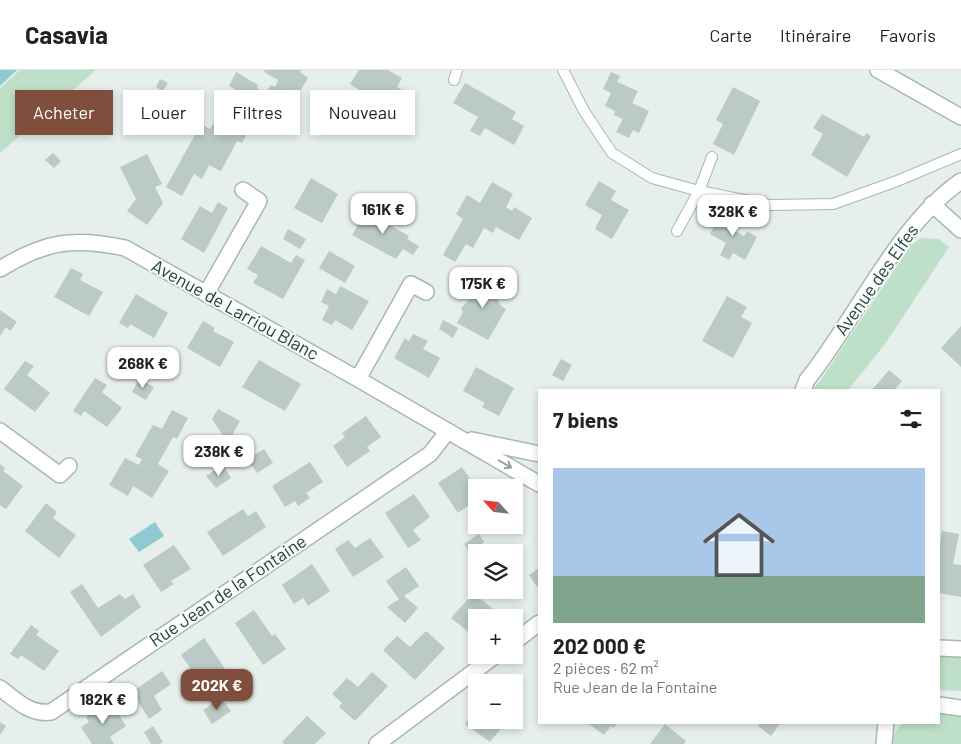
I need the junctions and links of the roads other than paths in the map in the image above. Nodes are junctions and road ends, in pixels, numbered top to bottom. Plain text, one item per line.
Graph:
1 (563, 70) edge
2 (878, 70) edge
3 (961, 118) edge
4 (961, 154) edge
5 (712, 157) dead end
6 (961, 181) edge
7 (243, 190) dead end
8 (699, 191) junction
9 (932, 204) junction
10 (961, 230) edge
11 (677, 231) dead end
12 (0, 269) edge
13 (426, 292) dead end
14 (206, 294) junction
15 (358, 379) junction
16 (803, 389) edge
17 (0, 431) edge
18 (454, 435) junction
19 (538, 454) edge
20 (69, 466) dead end
21 (538, 483) edge
22 (538, 624) edge
23 (523, 635) edge
24 (940, 648) edge
25 (961, 649) edge
26 (484, 664) edge
27 (0, 688) edge
28 (940, 705) edge
29 (961, 708) edge
30 (886, 724) edge
31 (377, 744) edge
32 (884, 744) edge

1 - 8 lane
2 - 3 street
4 - 8 lane
5 - 8 lane
6 - 9 street, Avenue des Elfes
7 - 14 street
8 - 11 lane
9 - 10 street
9 - 16 street, Avenue des Elfes
12 - 14 street, Avenue de Larriou Blanc
13 - 15 street
14 - 15 street, Avenue de Larriou Blanc
15 - 18 street, Avenue de Larriou Blanc
17 - 20 street
18 - 19 street, Avenue de Larriou Blanc
18 -> 21 street, Avenue de Larriou Blanc
18 - 27 street, Rue Jean de la Fontaine
22 - 23 street
24 - 25 street
26 - 31 street
28 - 29 street
30 - 32 street

